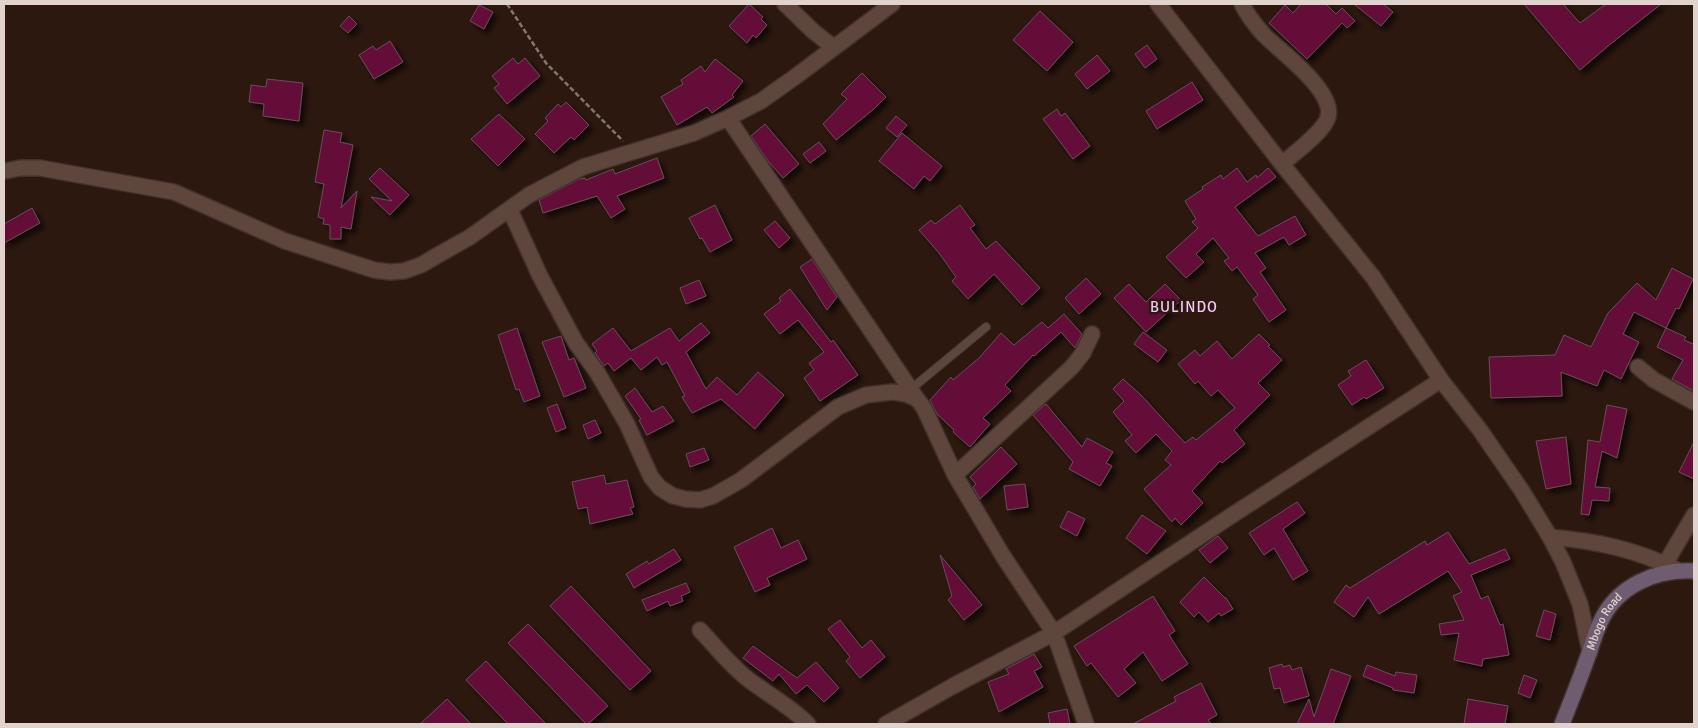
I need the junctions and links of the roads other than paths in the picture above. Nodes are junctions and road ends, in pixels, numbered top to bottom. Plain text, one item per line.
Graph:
1 (785, 4) edge
2 (892, 4) edge
3 (1158, 4) edge
4 (1242, 4) edge
5 (833, 47) junction
6 (728, 118) junction
7 (1282, 164) junction
8 (5, 171) dead end
9 (510, 210) junction
10 (986, 327) dead end
11 (1092, 334) dead end
12 (1638, 367) dead end
13 (1441, 380) junction
14 (914, 394) junction
15 (1694, 402) edge
16 (956, 475) junction
17 (1694, 515) edge
18 (1550, 536) junction
19 (1671, 567) junction
20 (1694, 571) edge
21 (700, 630) dead end
22 (1054, 633) junction
23 (1590, 652) junction
24 (808, 724) edge
25 (886, 724) edge
26 (1086, 724) edge
27 (1562, 724) edge

1 - 5 street
2 - 5 street
3 - 7 street
4 - 7 street
5 - 6 street
6 - 9 street
6 - 14 street
7 - 13 street
8 - 9 street
9 - 14 street
10 - 14 lane
11 - 16 street
12 - 15 street
13 - 18 street
13 - 22 street
14 - 16 street
16 - 22 street
17 - 19 street
18 - 19 street
18 - 23 street
19 - 20 main road, Mbogo Road
19 - 23 main road, Mbogo Road
21 - 24 street
22 - 25 street
22 - 26 street
23 - 27 main road, Mbogo Road

